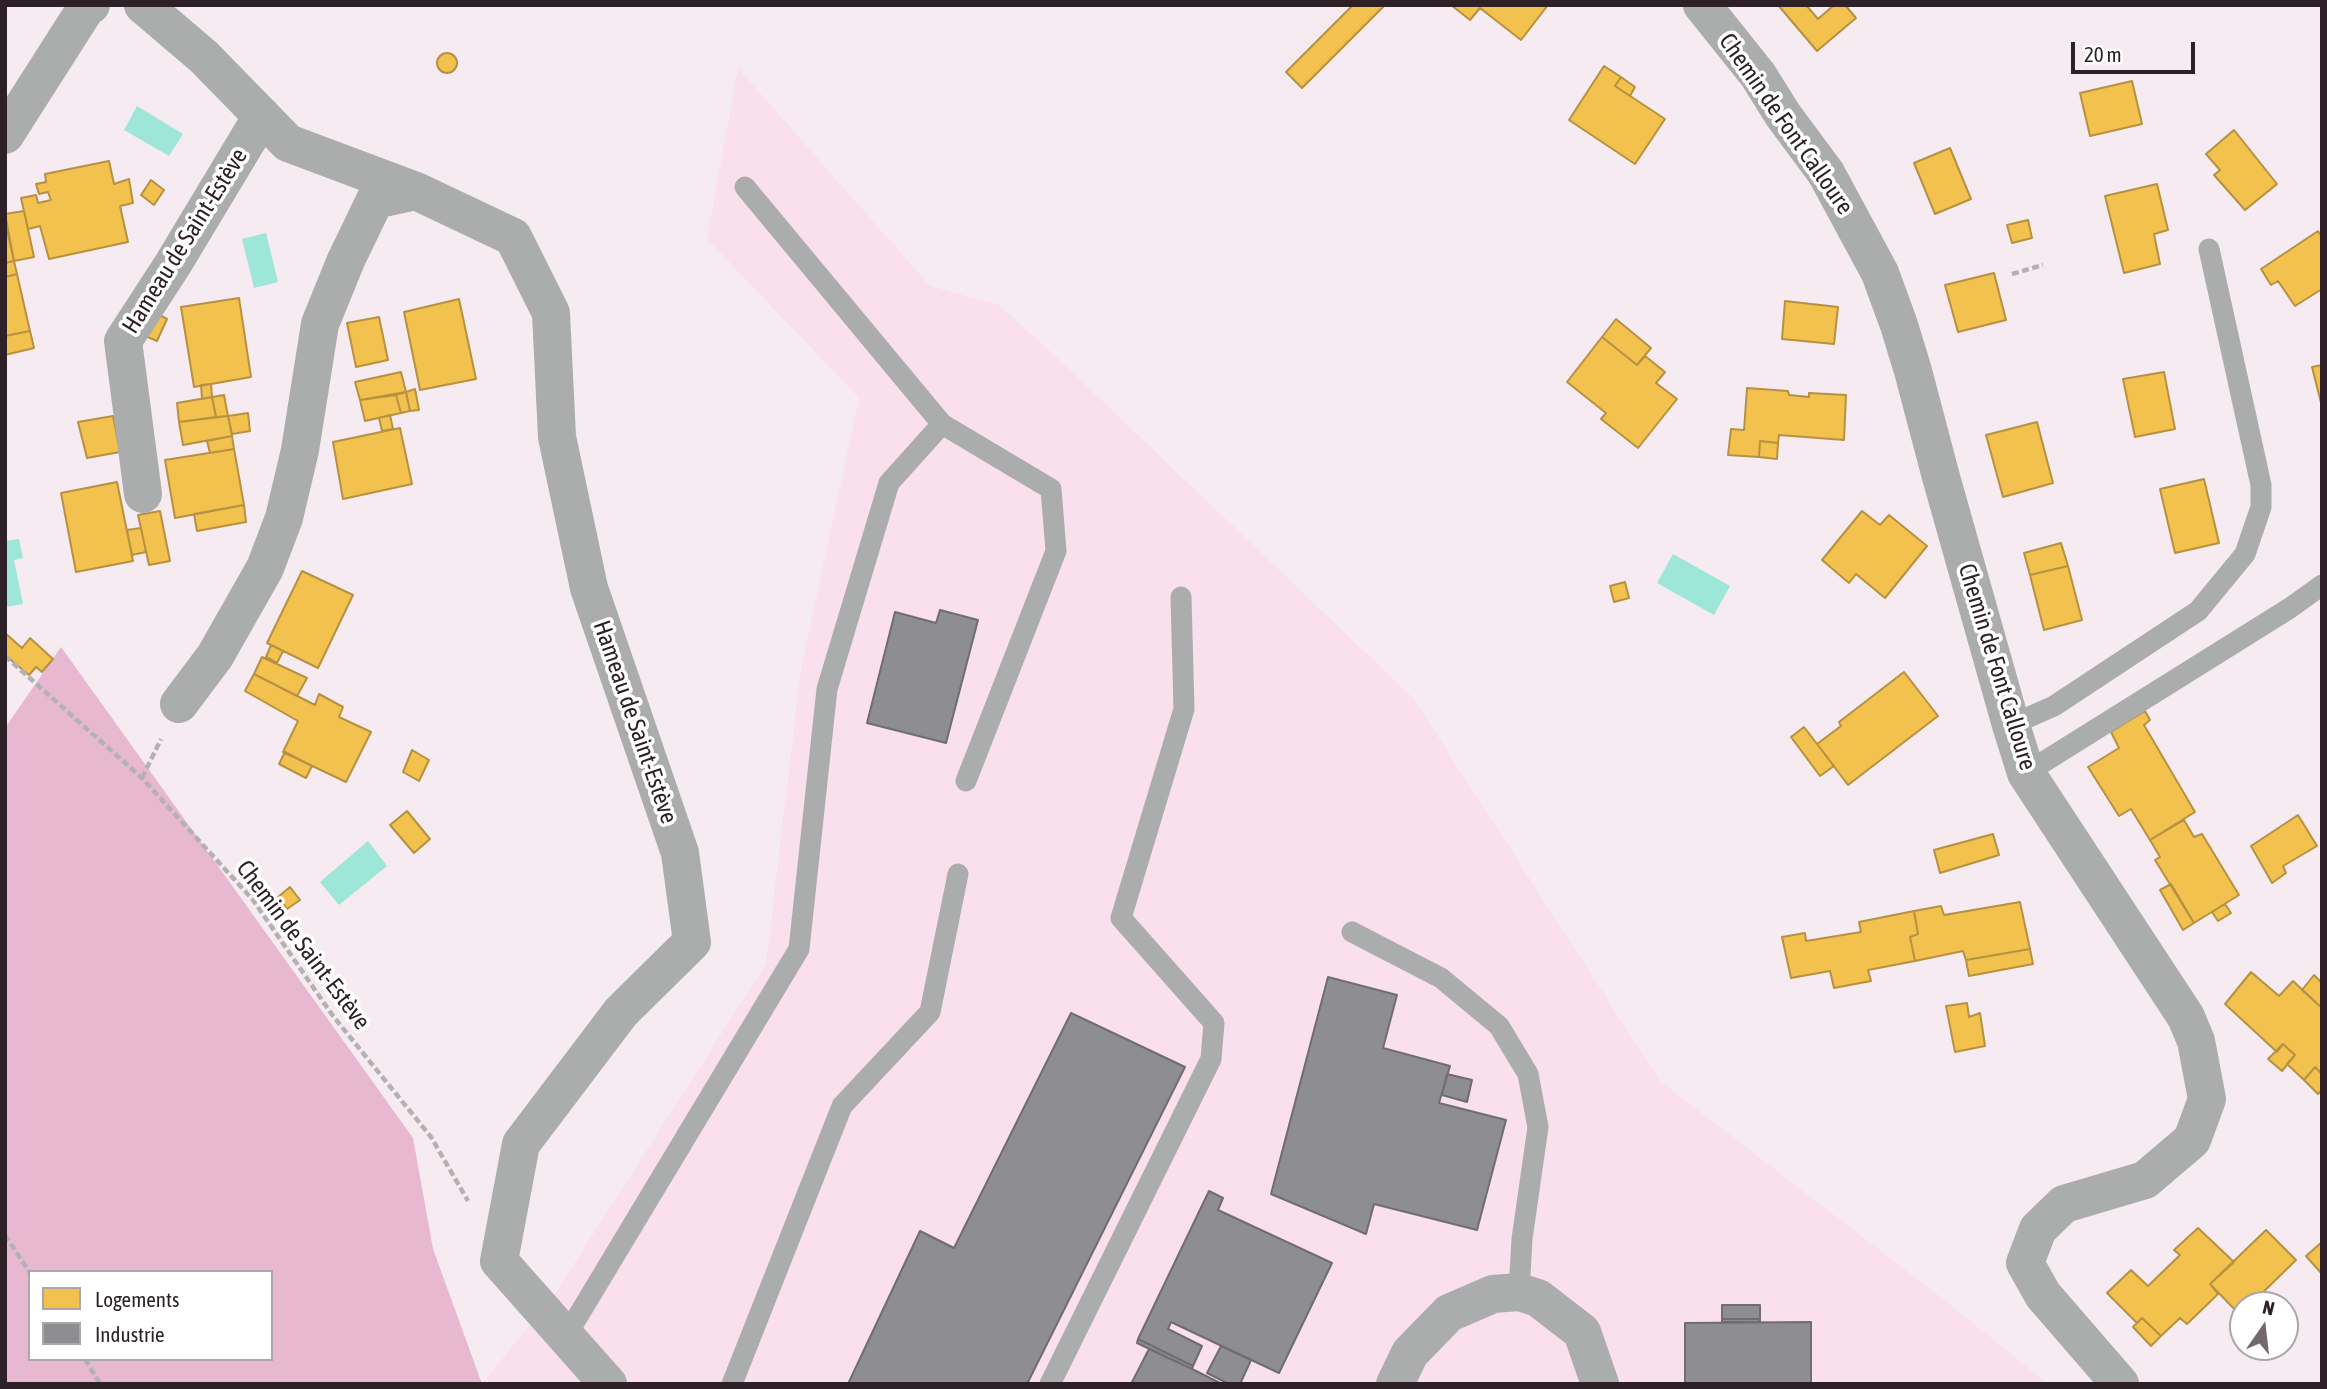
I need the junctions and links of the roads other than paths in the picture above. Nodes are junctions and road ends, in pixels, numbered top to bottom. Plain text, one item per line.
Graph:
1 (91, 5) edge
2 (143, 5) edge
3 (1702, 5) edge
4 (262, 116) junction
5 (5, 135) edge
6 (745, 187) dead end
7 (416, 191) junction
8 (2209, 249) dead end
9 (942, 424) junction
10 (144, 494) dead end
11 (2322, 585) edge
12 (1181, 597) dead end
13 (179, 704) dead end
14 (2011, 725) junction
15 (2026, 773) junction
16 (966, 780) dead end
17 (958, 874) dead end
18 (1352, 932) dead end
19 (1519, 1292) junction
20 (566, 1336) junction
21 (608, 1384) edge
22 (732, 1384) edge
23 (1050, 1384) edge
24 (1395, 1384) edge
25 (1600, 1384) edge
26 (2120, 1384) edge

1 - 5 street
2 - 4 street, Hameau de Saint-Estève
3 - 14 street, Chemin de Font Calloure
4 - 7 street, Hameau de Saint-Estève
4 - 10 street, Hameau de Saint-Estève
6 - 9 lane
7 - 13 street
7 - 20 street, Hameau de Saint-Estève
8 - 14 lane
9 - 16 lane
9 - 20 lane
11 - 15 lane
12 - 23 lane
14 - 15 street, Chemin de Font Calloure
15 - 26 street, Chemin de Font Calloure
17 - 22 lane
18 - 19 lane
19 - 24 street
19 - 25 street
20 - 21 street

